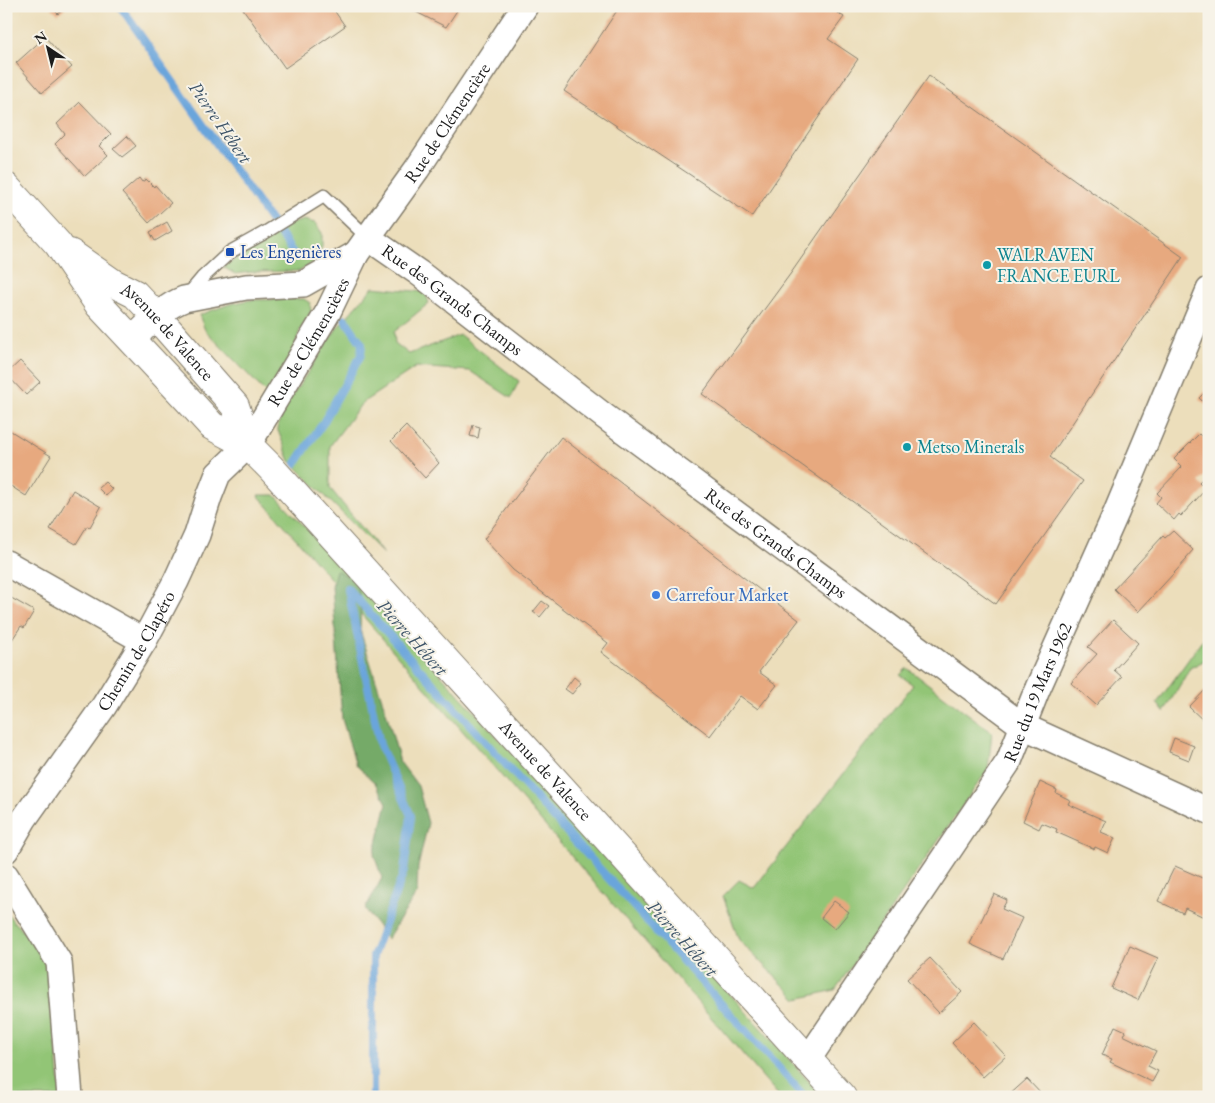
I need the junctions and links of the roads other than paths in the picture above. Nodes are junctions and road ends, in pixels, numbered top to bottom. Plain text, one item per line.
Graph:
1 (525, 6) edge
2 (6, 187) edge
3 (58, 244) junction
4 (361, 246) junction
5 (303, 284) junction
6 (1209, 290) edge
7 (184, 299) junction
8 (328, 312) junction
9 (156, 316) junction
10 (132, 340) junction
11 (248, 445) junction
12 (6, 563) edge
13 (144, 641) junction
14 (1023, 726) junction
15 (1209, 811) edge
16 (6, 850) edge
17 (6, 876) edge
18 (807, 1060) junction
19 (70, 1097) edge
20 (842, 1097) edge

1 - 4 street, Rue de Clémencière
2 - 3 main road, Avenue de Valence
3 - 9 main road, Avenue de Valence
3 - 10 main road, Avenue de Valence
4 - 5 street
4 - 7 lane
4 - 8 street, Rue de Clémencières
4 - 14 street, Rue des Grands Champs
5 - 7 street
5 - 8 street
6 - 14 street, Rue du 19 Mars 1962
7 - 9 street
8 - 11 street, Rue de Clémencières
9 - 10 street
9 - 11 main road, Avenue de Valence
10 - 11 main road, Avenue de Valence
11 - 13 street, Chemin de Clapéro
11 - 18 main road, Avenue de Valence
12 - 13 street
13 - 16 street, Chemin de Clapéro
14 - 15 street, Rue des Grands Champs
14 - 18 street, Rue du 19 Mars 1962
17 - 19 street
18 - 20 main road, Avenue de Valence

